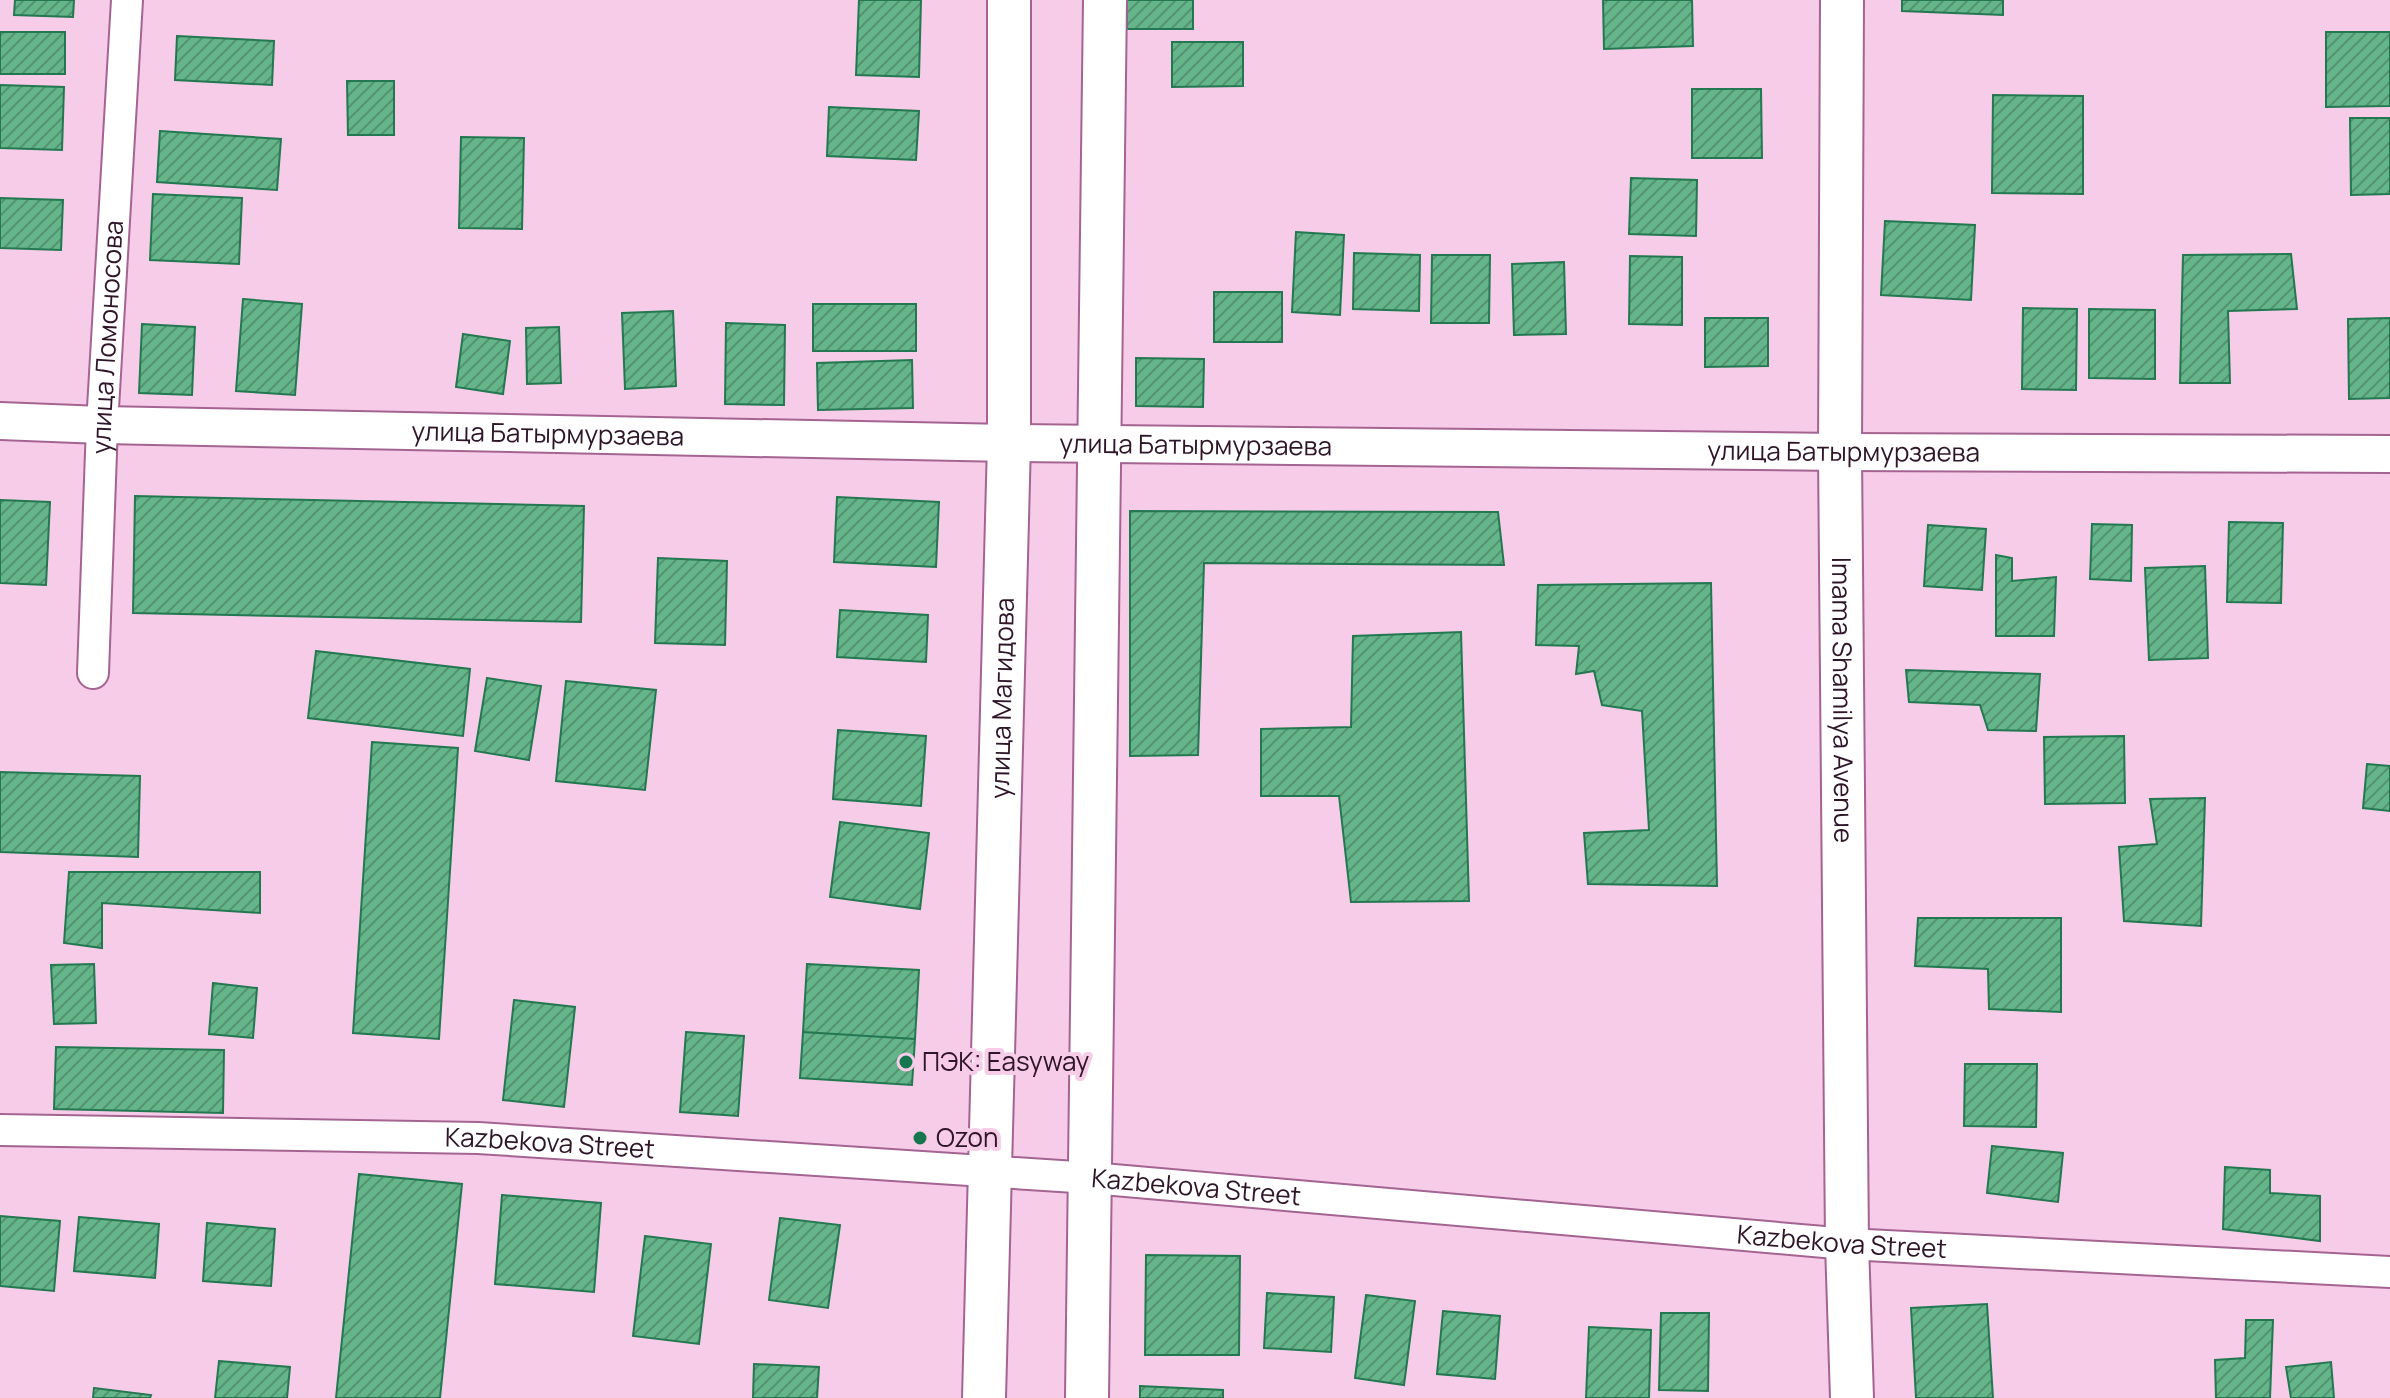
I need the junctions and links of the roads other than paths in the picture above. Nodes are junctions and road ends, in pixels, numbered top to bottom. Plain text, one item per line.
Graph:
1 (127, 0) edge
2 (1009, 0) edge
3 (1105, 0) edge
4 (1842, 0) edge
5 (0, 421) edge
6 (102, 425) junction
7 (1009, 443) junction
8 (1100, 443) junction
9 (1840, 452) junction
10 (2390, 454) edge
11 (93, 673) dead end
12 (0, 1130) edge
13 (990, 1172) junction
14 (1091, 1178) junction
15 (1847, 1244) junction
16 (2390, 1272) edge
17 (984, 1398) edge
18 (1087, 1398) edge
19 (1852, 1398) edge

1 - 6 street, улица Ломоносова
2 - 7 main road, улица Магидова
3 - 8 main road
4 - 9 main road, Imama Shamilya Avenue
5 - 6 street, улица Батырмурзаева
6 - 7 street, улица Батырмурзаева
6 - 11 street, улица Ломоносова
7 - 8 street, улица Батырмурзаева
7 - 13 main road, улица Магидова
8 - 9 street, улица Батырмурзаева
8 - 14 main road
9 - 10 street, улица Батырмурзаева
9 - 15 main road, Imama Shamilya Avenue
12 - 13 street, Kazbekova Street
13 - 14 street, Kazbekova Street
13 - 17 main road, улица Магидова
14 - 15 street, Kazbekova Street
14 - 18 main road
15 - 16 street, Kazbekova Street
15 - 19 main road, Imama Shamilya Avenue

